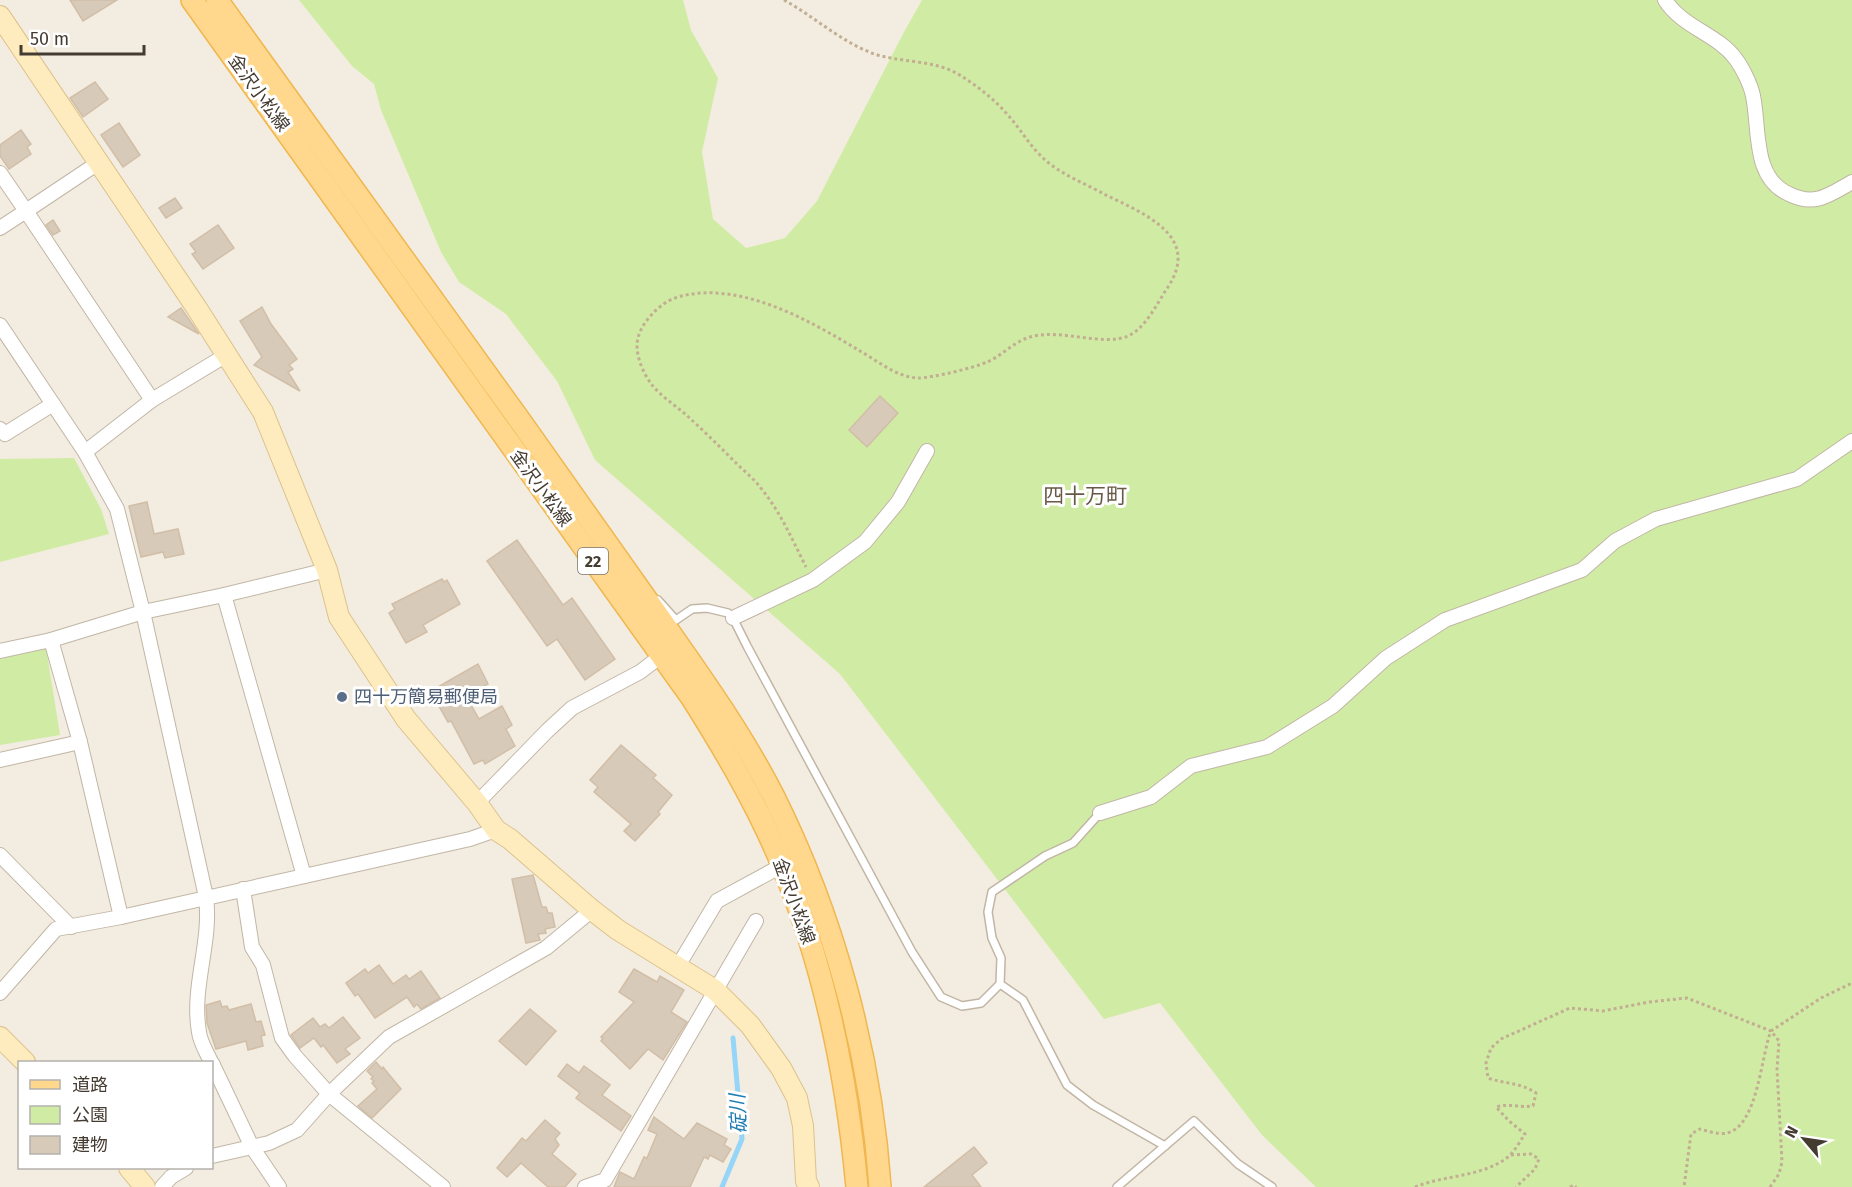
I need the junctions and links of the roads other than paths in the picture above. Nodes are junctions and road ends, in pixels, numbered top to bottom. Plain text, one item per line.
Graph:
1 (192, 0) edge
2 (217, 0) edge
3 (1665, 0) edge
4 (0, 16) edge
5 (98, 163) junction
6 (0, 173) edge
7 (1852, 182) edge
8 (26, 211) junction
9 (0, 228) edge
10 (0, 325) edge
11 (228, 354) junction
12 (152, 400) junction
13 (53, 404) junction
14 (0, 429) edge
15 (1852, 441) edge
16 (927, 451) dead end
17 (85, 452) junction
18 (603, 537) junction
19 (327, 570) junction
20 (224, 595) junction
21 (143, 612) junction
22 (733, 618) junction
23 (51, 640) junction
24 (0, 651) edge
25 (662, 656) junction
26 (80, 742) junction
27 (0, 760) edge
28 (477, 803) junction
29 (1100, 813) joint
30 (496, 830) junction
31 (0, 855) edge
32 (783, 865) junction
33 (304, 876) junction
34 (243, 889) junction
35 (206, 897) junction
36 (592, 910) junction
37 (121, 917) junction
38 (756, 921) dead end
39 (71, 927) junction
40 (678, 966) junction
41 (1000, 984) junction
42 (715, 990) junction
43 (0, 993) edge
44 (0, 1037) edge
45 (24, 1061) edge
46 (210, 1061) edge
47 (213, 1067) edge
48 (329, 1094) junction
49 (1165, 1146) junction
50 (252, 1147) junction
51 (213, 1155) edge
52 (131, 1169) edge
53 (183, 1169) edge
54 (591, 1186) edge
55 (145, 1187) edge
56 (162, 1187) edge
57 (279, 1187) edge
58 (443, 1187) edge
59 (809, 1187) edge
60 (857, 1187) edge
61 (880, 1187) edge
62 (1117, 1187) edge
63 (1272, 1187) edge

1 - 25 main road, 金沢小松線 / 22
2 - 18 main road, 金沢小松線 / 22
3 - 7 street
4 - 5 street
5 - 8 street
5 - 11 street
6 - 8 street
8 - 9 street
8 - 12 street
10 - 13 street
11 - 12 street
11 - 19 street
12 - 17 street
13 - 14 street
13 - 17 street
15 - 29 street
16 - 22 street
17 - 21 street
18 - 22 lane
18 - 61 main road, 金沢小松線 / 22
19 - 20 street
19 - 28 street
20 - 21 street
20 - 33 street
21 - 23 street
21 - 35 street
22 - 41 lane
23 - 24 street
23 - 26 street
25 - 28 street
25 - 32 main road, 金沢小松線 / 22
26 - 27 street
26 - 37 street
28 - 30 street
29 - 41 lane
30 - 33 street
30 - 36 street
31 - 39 street
32 - 40 street
32 - 60 main road, 金沢小松線 / 22
33 - 34 street
34 - 35 street
34 - 48 street
35 - 37 street
35 - 46 street
36 - 40 street
36 - 48 street
37 - 39 street
38 - 42 street
39 - 43 street
40 - 42 street
41 - 49 lane
42 - 54 street
42 - 59 street
44 - 45 street
47 - 50 street
48 - 50 street
48 - 58 street
49 - 62 lane
49 - 63 lane
50 - 51 street
50 - 57 street
52 - 55 street
53 - 56 street

